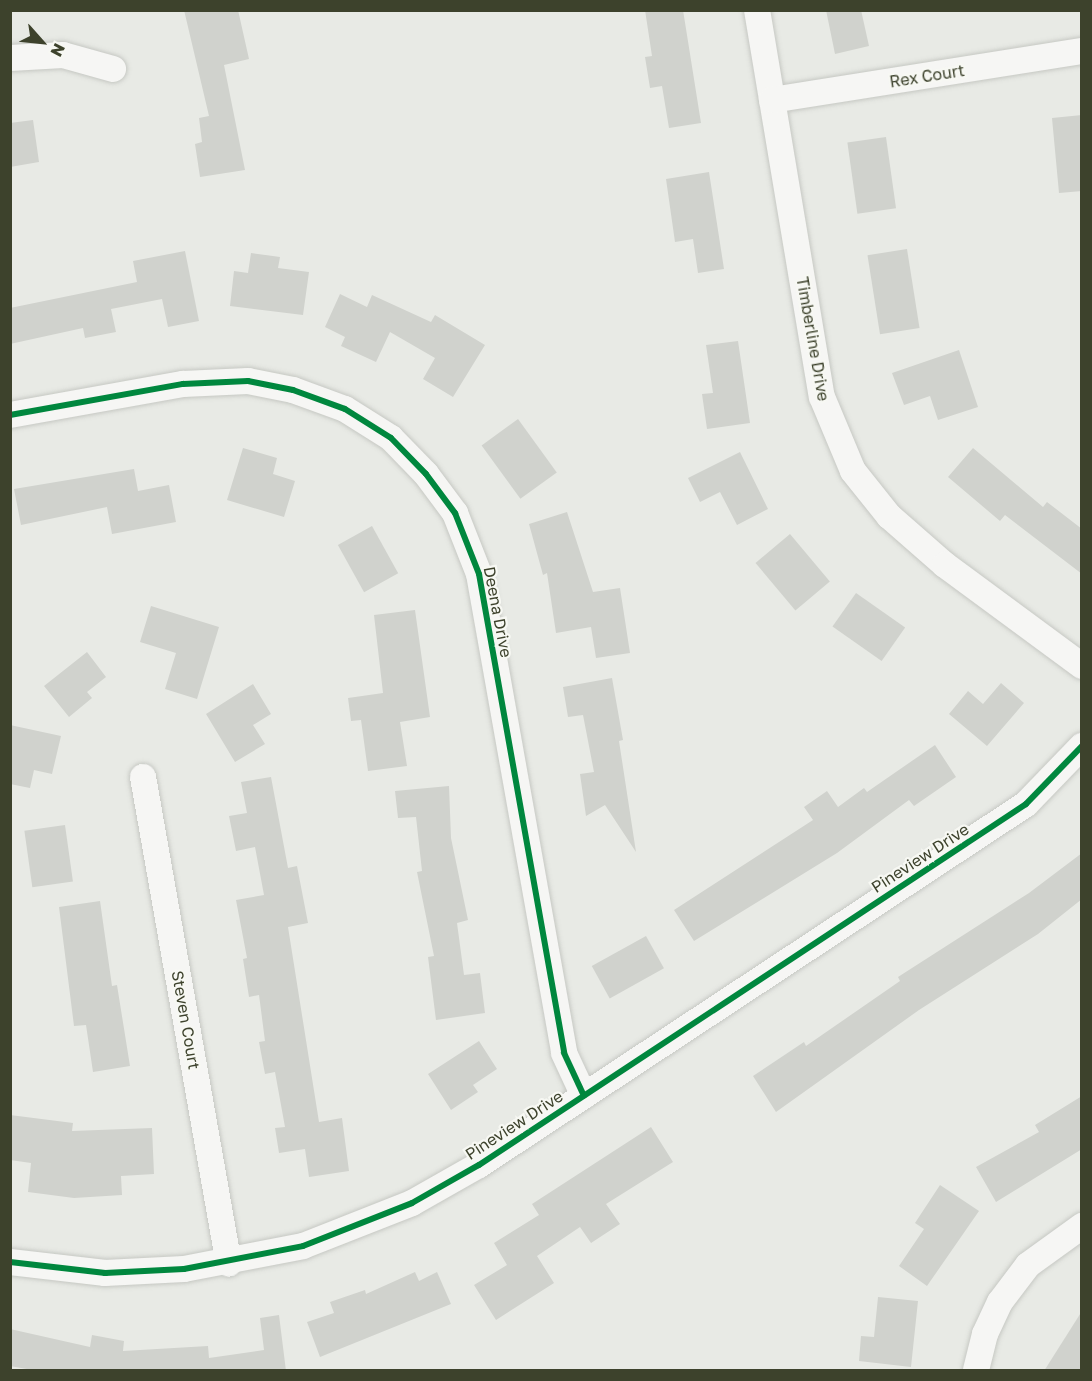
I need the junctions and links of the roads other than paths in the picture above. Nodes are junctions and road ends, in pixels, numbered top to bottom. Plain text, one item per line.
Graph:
1 (757, 10) edge
2 (1082, 51) edge
3 (10, 58) edge
4 (114, 69) dead end
5 (772, 100) junction
6 (10, 414) edge
7 (1082, 666) edge
8 (1082, 746) edge
9 (143, 777) dead end
10 (584, 1096) junction
11 (1082, 1226) edge
12 (10, 1262) edge
13 (229, 1263) junction
14 (976, 1371) edge

1 - 5 street, Timberline Drive
2 - 5 street, Rex Court
3 - 4 street
5 - 7 street, Timberline Drive
6 - 10 street, Deena Drive
8 - 10 street, Pineview Drive
9 - 13 street, Steven Court
10 - 13 street, Pineview Drive
11 - 14 street
12 - 13 street, Pineview Drive

